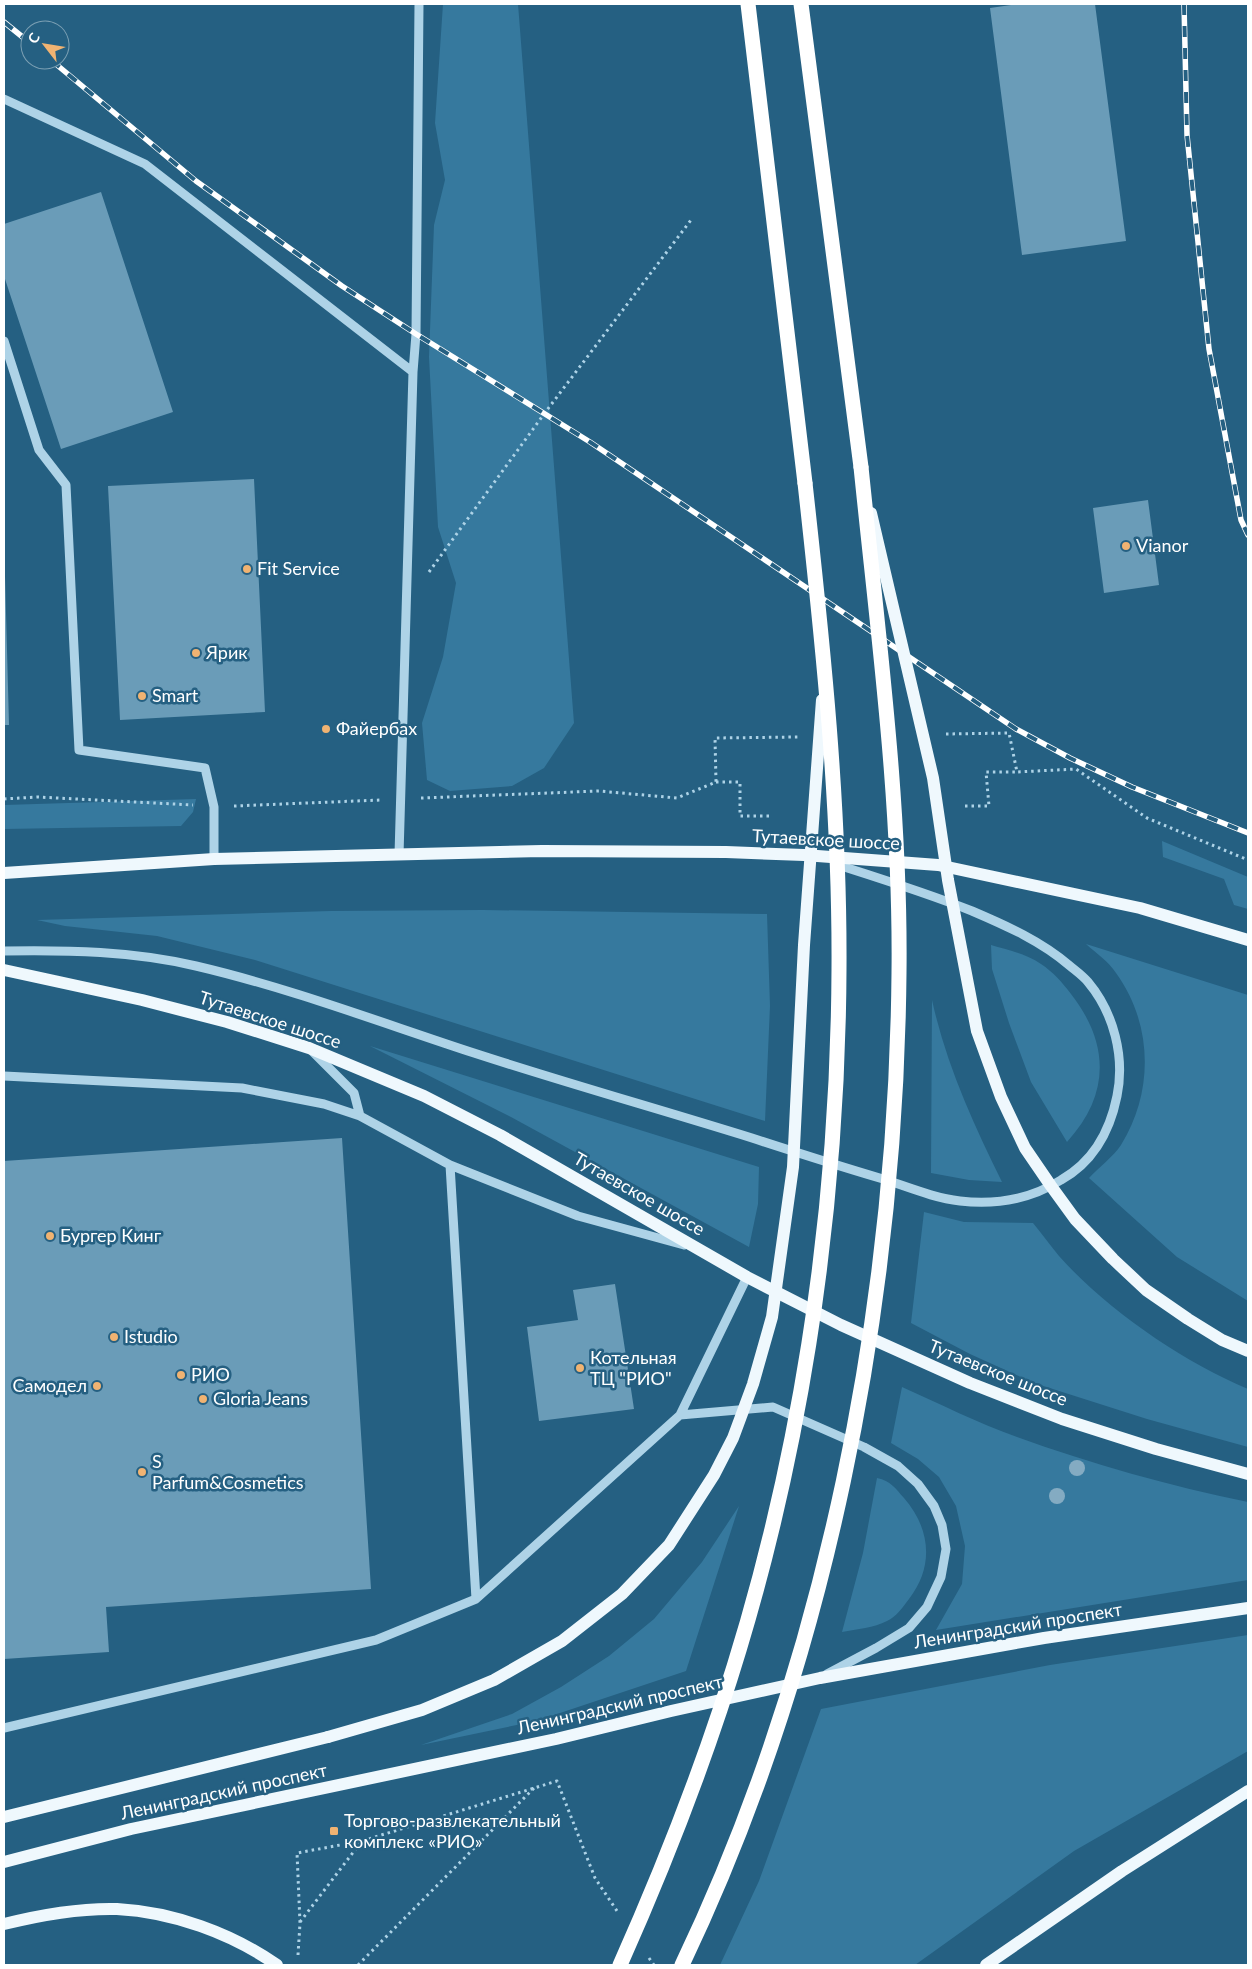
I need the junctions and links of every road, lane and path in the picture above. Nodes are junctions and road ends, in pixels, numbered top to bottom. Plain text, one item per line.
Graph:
1 (419, 4) edge
2 (748, 4) edge
3 (801, 4) edge
4 (4, 99) edge
5 (691, 220) dead end
6 (4, 341) edge
7 (412, 372) junction
8 (861, 467) junction
9 (428, 573) dead end
10 (825, 660) junction
11 (941, 734) dead end
12 (804, 737) dead end
13 (1017, 772) junction
14 (716, 782) junction
15 (4, 799) edge
16 (400, 799) junction
17 (965, 806) dead end
18 (214, 807) junction
19 (773, 816) dead end
20 (399, 855) junction
21 (804, 855) junction
22 (214, 859) junction
23 (1248, 860) edge
24 (4, 873) edge
25 (1248, 940) edge
26 (4, 951) edge
27 (4, 970) edge
28 (309, 1048) junction
29 (4, 1076) edge
30 (360, 1116) junction
31 (450, 1165) junction
32 (700, 1249) junction
33 (747, 1277) junction
34 (1248, 1351) edge
35 (680, 1415) junction
36 (1248, 1474) edge
37 (476, 1599) junction
38 (1248, 1608) edge
39 (820, 1678) junction
40 (4, 1728) edge
41 (535, 1787) junction
42 (1248, 1791) edge
43 (4, 1817) edge
44 (362, 1841) junction
45 (4, 1862) edge
46 (622, 1918) dead end
47 (300, 1923) junction
48 (4, 1924) edge
49 (298, 1957) dead end
50 (649, 1957) dead end
51 (277, 1965) edge
52 (358, 1965) edge
53 (620, 1965) edge
54 (654, 1965) edge
55 (682, 1965) edge
56 (986, 1965) edge

1 - 7 street
2 - 10 highway, bridge
3 - 8 highway
4 - 7 street
5 - 9 path
6 - 18 street
7 - 16 street
8 - 34 main road, bridge
8 - 55 highway, bridge
10 - 43 main road, Ленинградский проспект, bridge
10 - 53 highway, bridge
11 - 13 path
12 - 14 path
13 - 17 path
13 - 23 path
14 - 16 path
14 - 19 path
15 - 18 path
16 - 18 path
16 - 20 street
18 - 22 street
20 - 21 main road, Тутаевское шоссе
20 - 22 main road, Тутаевское шоссе
21 - 25 main road, Тутаевское шоссе
21 - 26 street
22 - 24 main road, Тутаевское шоссе
27 - 28 main road, Тутаевское шоссе
28 - 30 street
28 - 32 main road, Тутаевское шоссе
29 - 30 street
30 - 31 street
31 - 32 street
31 - 37 street
32 - 33 main road, Тутаевское шоссе
33 - 35 street
33 - 36 main road, Тутаевское шоссе
35 - 37 street
35 - 39 street
37 - 40 street
38 - 39 main road, Ленинградский проспект
39 - 45 main road, Ленинградский проспект
41 - 44 path
41 - 46 path
41 - 52 path
42 - 56 main road
44 - 47 path
44 - 47 path
47 - 49 path
48 - 51 main road
50 - 54 path

